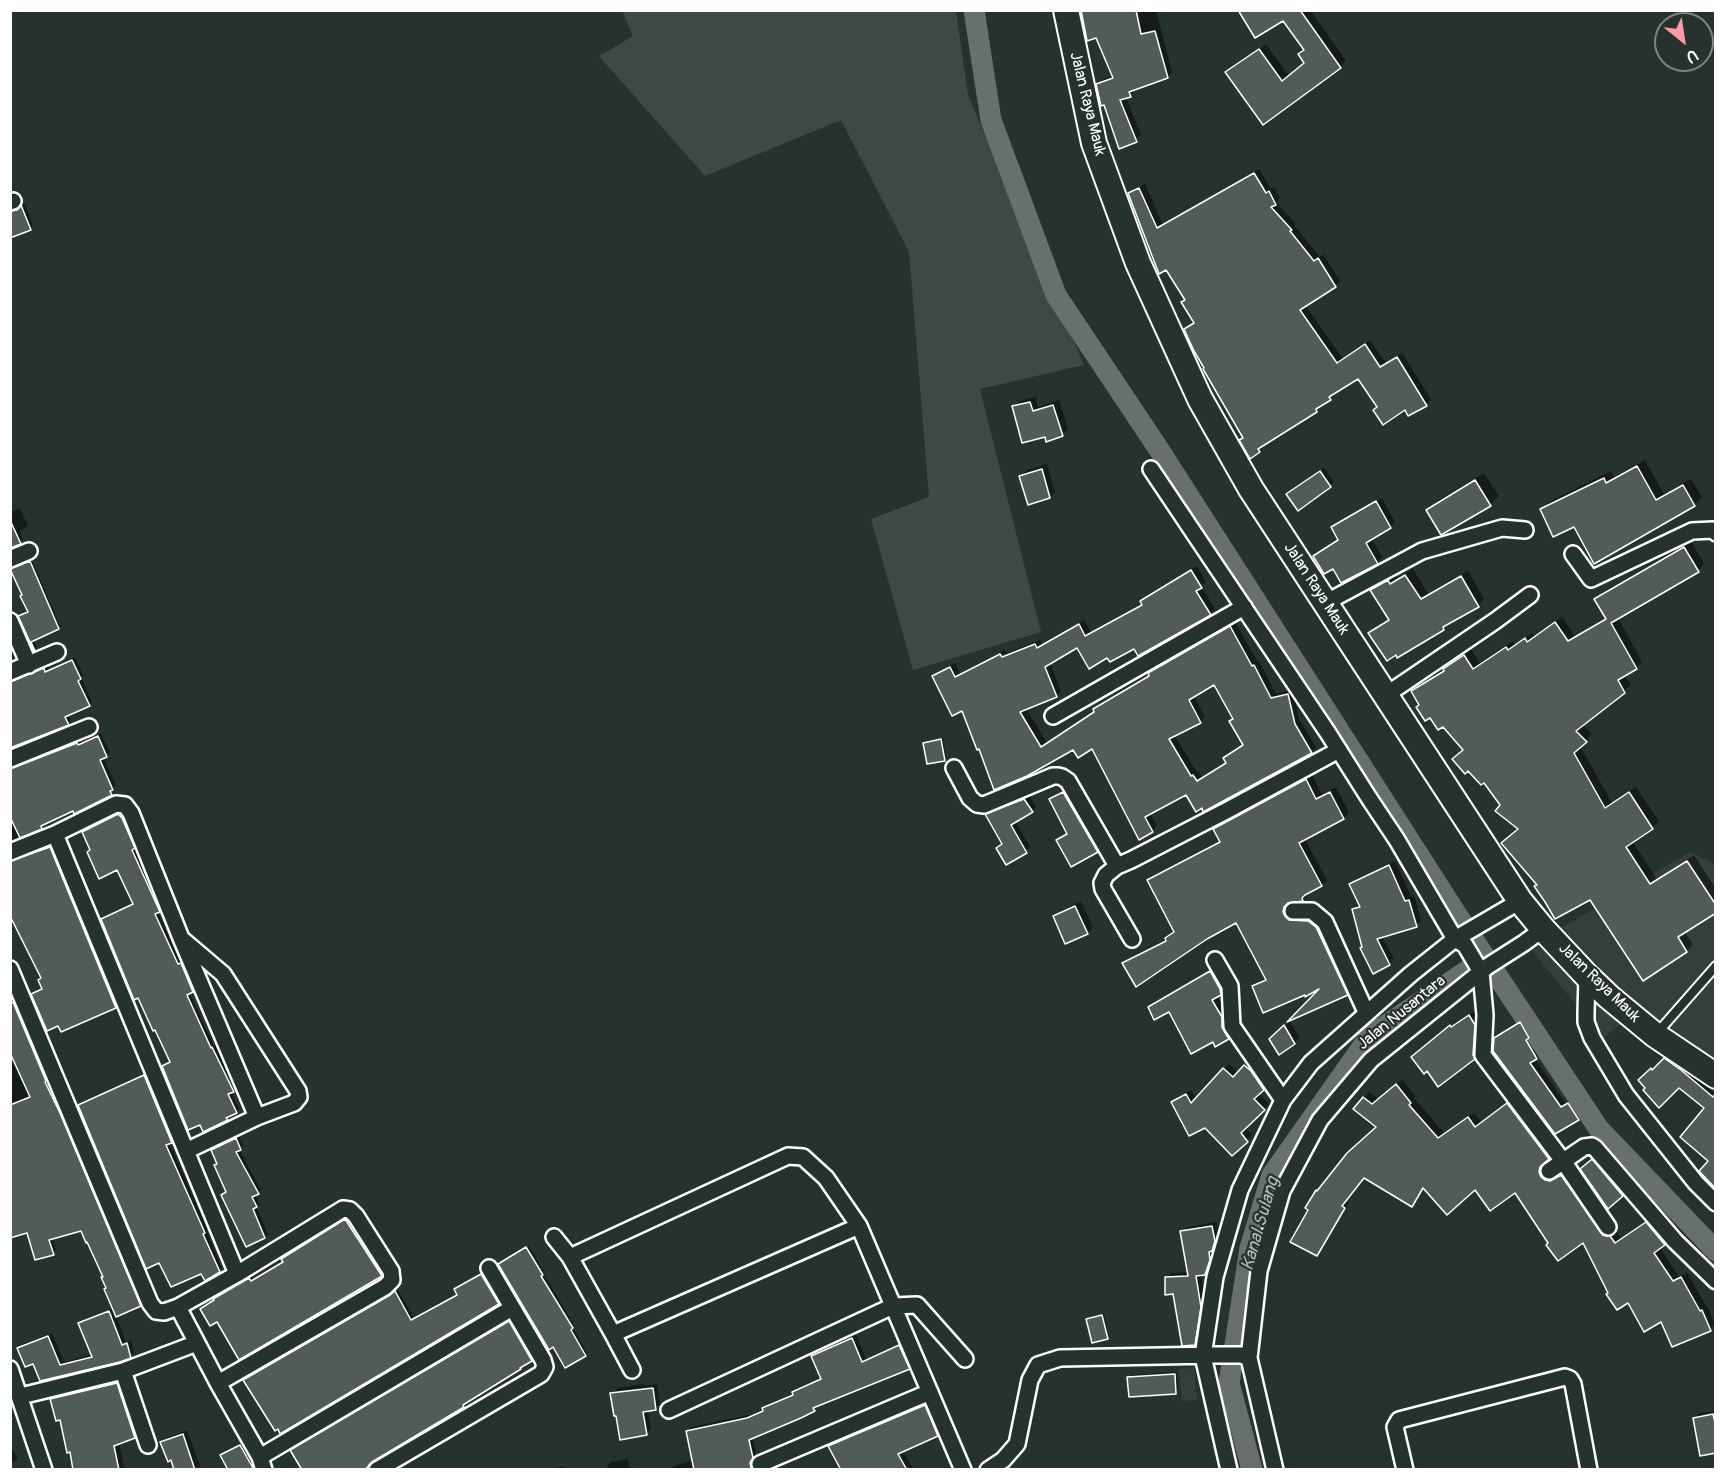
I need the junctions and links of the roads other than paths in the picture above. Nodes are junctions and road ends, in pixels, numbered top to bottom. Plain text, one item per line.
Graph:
1 (1066, 10) edge
2 (1151, 469) dead end
3 (1525, 530) dead end
4 (1716, 533) edge
5 (29, 551) dead end
6 (1573, 554) dead end
7 (10, 559) edge
8 (1530, 595) dead end
9 (1325, 603) junction
10 (1244, 607) junction
11 (10, 621) edge
12 (57, 652) dead end
13 (29, 665) junction
14 (10, 672) edge
15 (1386, 695) junction
16 (1053, 716) dead end
17 (89, 727) dead end
18 (1339, 750) junction
19 (10, 759) edge
20 (954, 768) dead end
21 (55, 834) junction
22 (10, 852) edge
23 (1117, 866) junction
24 (1514, 905) junction
25 (1293, 911) dead end
26 (1543, 929) junction
27 (181, 938) junction
28 (1132, 939) dead end
29 (1461, 940) junction
30 (1215, 960) dead end
31 (1716, 966) edge
32 (10, 969) edge
33 (1482, 969) junction
34 (1587, 976) junction
35 (1366, 1012) junction
36 (1655, 1035) junction
37 (1716, 1076) edge
38 (1283, 1100) junction
39 (257, 1117) junction
40 (186, 1151) junction
41 (1563, 1161) junction
42 (1549, 1171) dead end
43 (1716, 1203) edge
44 (859, 1226) junction
45 (1608, 1227) dead end
46 (555, 1237) dead end
47 (570, 1257) junction
48 (489, 1268) dead end
49 (237, 1274) junction
50 (1716, 1281) edge
51 (893, 1306) junction
52 (178, 1307) junction
53 (512, 1308) junction
54 (613, 1334) junction
55 (197, 1343) junction
56 (1207, 1355) junction
57 (1245, 1356) junction
58 (965, 1359) dead end
59 (10, 1369) edge
60 (632, 1370) dead end
61 (123, 1371) junction
62 (218, 1383) junction
63 (930, 1392) junction
64 (21, 1396) junction
65 (669, 1410) dead end
66 (148, 1445) dead end
67 (262, 1463) edge
68 (759, 1464) dead end
69 (1588, 1469) edge
70 (44, 1470) edge
71 (377, 1470) edge
72 (963, 1470) edge
73 (988, 1470) edge
74 (1229, 1470) edge
75 (1275, 1470) edge
76 (1405, 1470) edge

1 - 9 main road, Jalan Raya Mauk
2 - 10 street
3 - 9 street
4 - 6 street
5 - 7 street
8 - 15 street
9 - 15 main road, Jalan Raya Mauk
10 - 16 street
10 - 18 street
11 - 13 street
12 - 13 street
13 - 14 street
15 - 24 main road, Jalan Raya Mauk
17 - 19 street
18 - 23 street
18 - 29 street
20 - 23 street
21 - 22 street
21 - 27 street
21 - 40 street
23 - 28 street
24 - 26 main road, Jalan Raya Mauk
24 - 29 street
25 - 35 street
26 - 33 street, Jalan Nusantara
26 - 34 main road, Jalan Raya Mauk
27 - 39 street
27 - 39 street
29 - 33 street
29 - 35 street
30 - 38 street
31 - 36 lane
32 - 52 street
33 - 41 street
33 - 57 street, Jalan Nusantara
34 - 36 main road, Jalan Raya Mauk
34 - 43 street
35 - 38 street
36 - 37 main road, Jalan Raya Mauk
38 - 56 street
39 - 40 street
40 - 49 street
41 - 42 street
41 - 45 street
41 - 50 street
44 - 47 street
44 - 51 street
44 - 54 street
46 - 47 street
47 - 54 street
48 - 53 street
49 - 52 street
49 - 62 street
51 - 58 street
51 - 63 street
51 - 65 street
52 - 55 street
53 - 67 street
53 - 71 street
54 - 60 street
55 - 61 street
55 - 62 street
56 - 57 street
56 - 73 street
56 - 74 street
57 - 75 street, Jalan Nusantara
59 - 64 street
61 - 64 street
61 - 66 street
62 - 67 street
63 - 68 street
63 - 72 street
64 - 70 street
69 - 76 street

